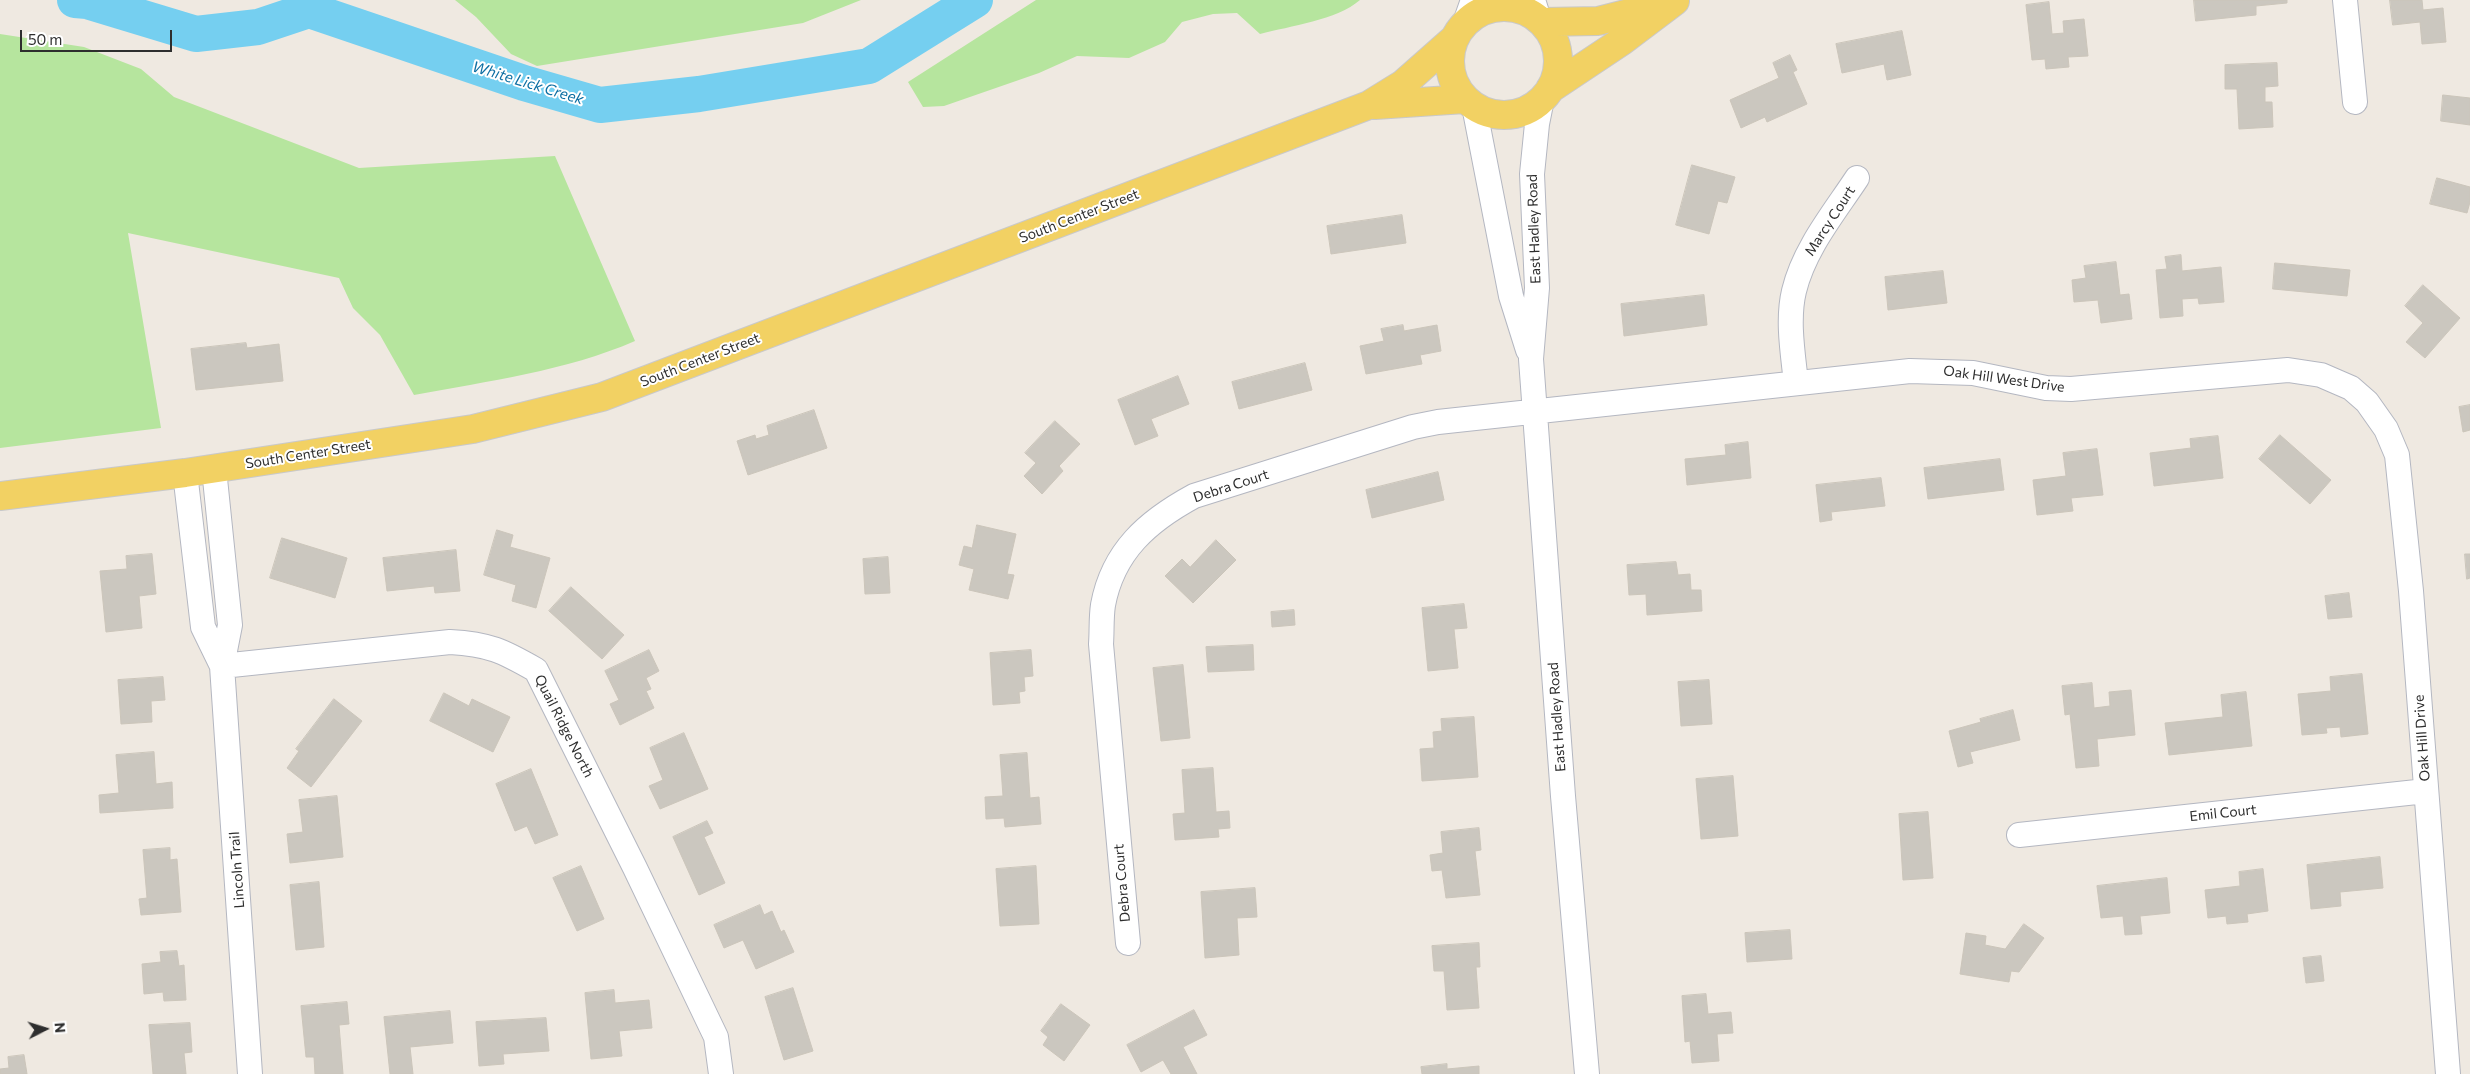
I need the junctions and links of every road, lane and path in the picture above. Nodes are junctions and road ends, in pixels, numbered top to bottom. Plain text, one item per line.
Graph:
1 (2345, 0) edge
2 (1677, 1) edge
3 (1538, 14) edge
4 (1464, 20) edge
5 (1546, 94) junction
6 (1470, 102) junction
7 (2355, 102) dead end
8 (1369, 105) junction
9 (1857, 178) dead end
10 (1531, 359) junction
11 (1796, 383) junction
12 (2372, 409) joint
13 (1536, 410) junction
14 (214, 469) junction
15 (185, 473) junction
16 (0, 496) edge
17 (222, 666) junction
18 (2426, 791) junction
19 (2019, 834) dead end
20 (1128, 943) dead end
21 (250, 1074) edge
22 (721, 1074) edge
23 (1588, 1074) edge
24 (2448, 1074) edge

1 - 7 street
2 - 3 main road
2 - 5 main road
3 - 4 main road
3 - 5 main road
4 - 6 main road
4 - 8 main road, South Center Street
5 - 6 main road
5 - 10 street, East Hadley Road
6 - 8 main road, South Center Street
6 - 10 street, East Hadley Road
8 - 14 main road, South Center Street
9 - 11 street, Marcy Court
10 - 13 street, East Hadley Road
11 - 12 street, Oak Hill West Drive
11 - 13 street, Oak Hill West Drive
12 - 18 street, Oak Hill Drive
13 - 20 street, Debra Court
13 - 23 street, East Hadley Road
14 - 15 main road, South Center Street
14 - 17 street, Lincoln Trail
15 - 16 main road, South Center Street
15 - 17 street, Lincoln Trail
17 - 21 street, Lincoln Trail
17 - 22 street, Quail Ridge North
18 - 19 street, Emil Court
18 - 24 street, Oak Hill Drive

